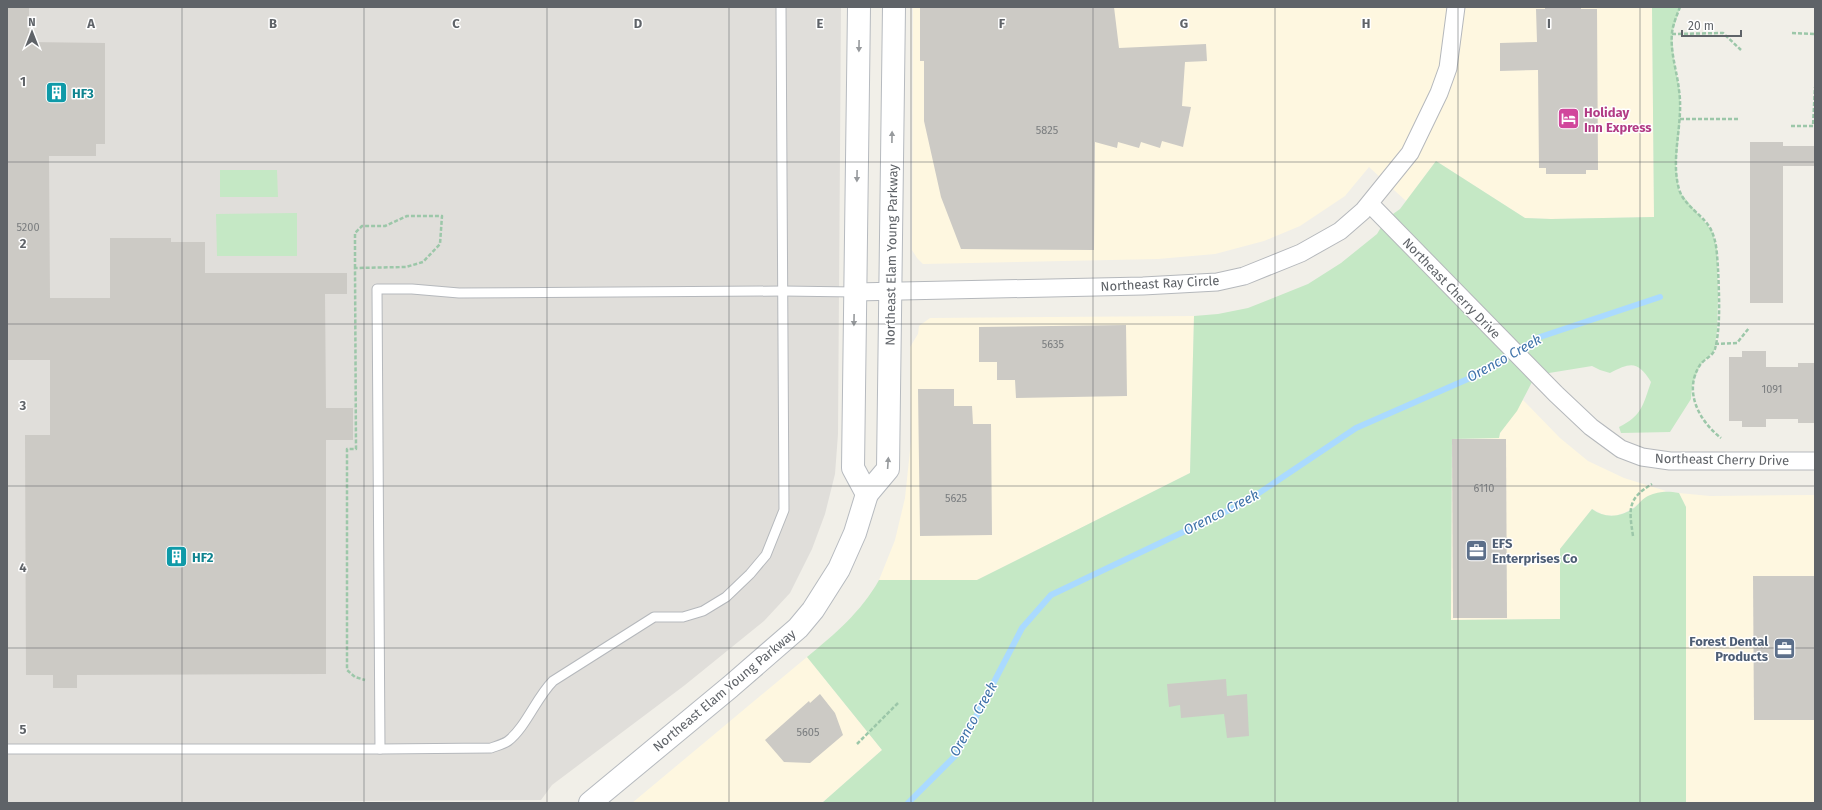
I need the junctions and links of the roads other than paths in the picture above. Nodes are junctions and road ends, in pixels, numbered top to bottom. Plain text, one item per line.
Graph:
1 (781, 7) edge
2 (859, 7) edge
3 (894, 7) edge
4 (1456, 7) edge
5 (1370, 204) junction
6 (783, 291) junction
7 (890, 291) junction
8 (854, 292) junction
9 (1815, 461) edge
10 (867, 494) junction
11 (380, 748) junction
12 (7, 749) edge
13 (590, 803) edge

1 - 6 lane
2 -> 8 street
7 -> 3 street, Northeast Elam Young Parkway
4 - 5 street, Northeast Ray Circle
5 - 7 street, Northeast Ray Circle
5 - 9 street, Northeast Cherry Drive
6 - 8 lane
6 - 11 lane
6 - 11 lane
7 - 8 street, Northeast Ray Circle
10 -> 7 street, Northeast Elam Young Parkway
8 -> 10 street
10 - 13 street, Northeast Elam Young Parkway
11 - 12 lane

